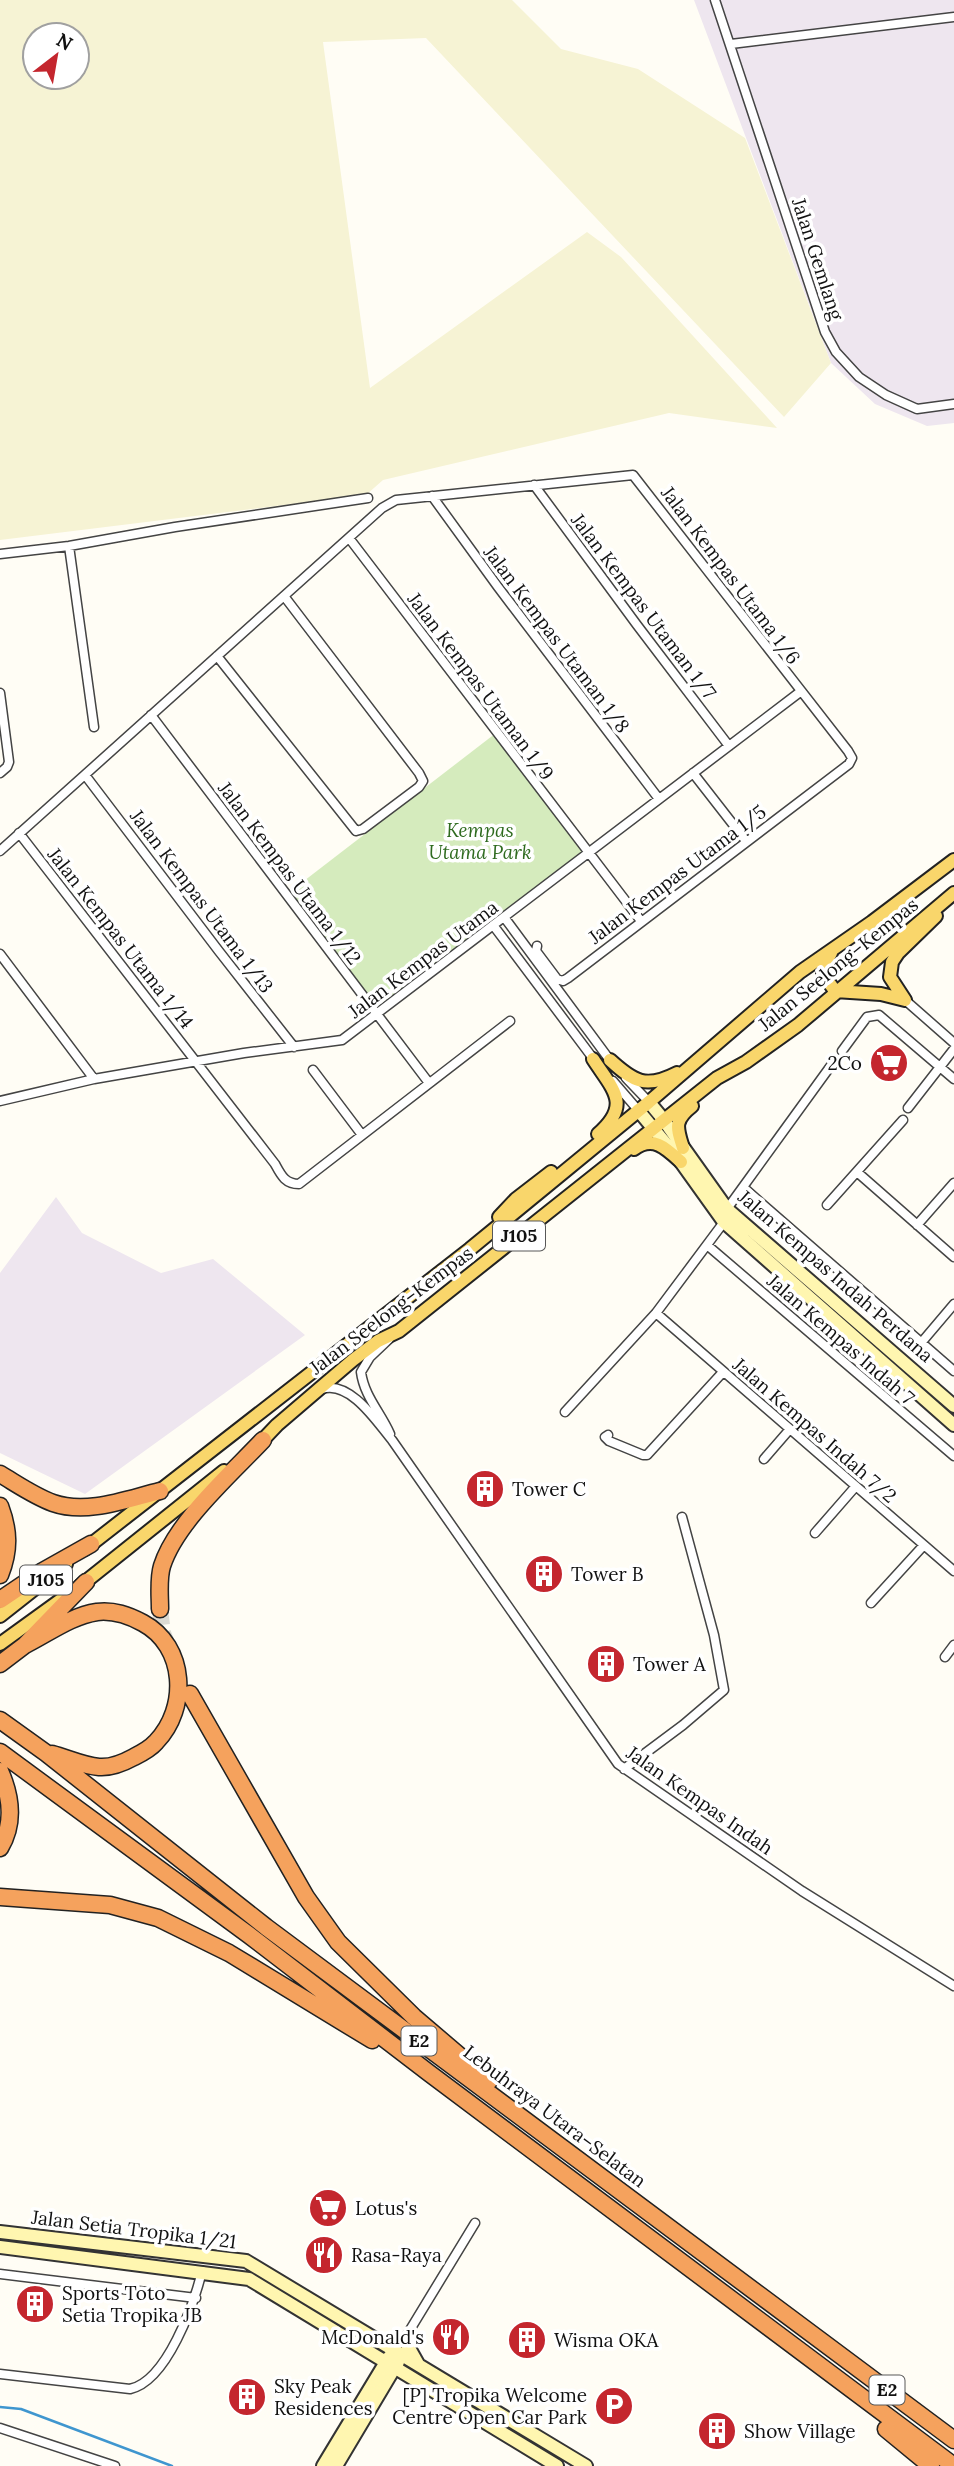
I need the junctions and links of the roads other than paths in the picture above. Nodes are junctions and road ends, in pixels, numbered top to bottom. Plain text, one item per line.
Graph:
1 (715, 0) edge
2 (954, 17) edge
3 (731, 44) junction
4 (954, 404) edge
5 (534, 485) junction
6 (432, 496) junction
7 (368, 498) dead end
8 (349, 538) junction
9 (69, 546) junction
10 (0, 554) edge
11 (284, 596) junction
12 (218, 656) junction
13 (800, 692) junction
14 (0, 693) edge
15 (151, 715) junction
16 (94, 727) dead end
17 (729, 746) junction
18 (849, 764) joint
19 (0, 773) edge
20 (692, 773) junction
21 (85, 775) junction
22 (659, 799) junction
23 (19, 833) junction
24 (746, 841) junction
25 (0, 850) edge
26 (588, 853) junction
27 (954, 860) edge
28 (954, 894) edge
29 (504, 917) junction
30 (641, 921) junction
31 (493, 925) junction
32 (537, 946) dead end
33 (835, 947) junction
34 (0, 954) edge
35 (835, 991) junction
36 (905, 1000) junction
37 (376, 1014) junction
38 (509, 1021) dead end
39 (954, 1043) edge
40 (294, 1047) junction
41 (954, 1049) edge
42 (842, 1051) dead end
43 (593, 1059) junction
44 (610, 1060) junction
45 (835, 1060) dead end
46 (747, 1062) junction
47 (197, 1063) junction
48 (695, 1063) junction
49 (940, 1067) junction
50 (313, 1070) dead end
51 (94, 1079) junction
52 (954, 1079) edge
53 (429, 1083) junction
54 (0, 1101) edge
55 (643, 1106) junction
56 (908, 1108) dead end
57 (903, 1119) dead end
58 (658, 1123) junction
59 (362, 1135) junction
60 (682, 1148) junction
61 (681, 1162) junction
62 (857, 1172) junction
63 (954, 1183) edge
64 (744, 1188) junction
65 (577, 1190) junction
66 (827, 1205) dead end
67 (726, 1215) junction
68 (918, 1225) junction
69 (707, 1245) junction
70 (470, 1249) junction
71 (954, 1257) edge
72 (951, 1308) edge
73 (656, 1313) junction
74 (399, 1331) junction
75 (921, 1342) junction
76 (954, 1371) edge
77 (723, 1372) junction
78 (309, 1397) junction
79 (954, 1406) edge
80 (565, 1412) dead end
81 (954, 1425) edge
82 (790, 1429) junction
83 (608, 1435) dead end
84 (263, 1440) junction
85 (393, 1440) junction
86 (954, 1457) edge
87 (764, 1459) dead end
88 (0, 1474) edge
89 (856, 1486) junction
90 (160, 1491) junction
91 (0, 1506) edge
92 (682, 1517) dead end
93 (815, 1533) dead end
94 (92, 1544) junction
95 (924, 1545) junction
96 (954, 1571) edge
97 (0, 1575) edge
98 (86, 1582) junction
99 (0, 1600) edge
100 (870, 1603) dead end
101 (160, 1609) tunnel mouth
102 (0, 1616) edge
103 (0, 1644) edge
104 (25, 1645) junction
105 (954, 1645) edge
106 (945, 1657) dead end
107 (0, 1664) edge
108 (190, 1694) dead end
109 (0, 1720) edge
110 (0, 1752) edge
111 (46, 1753) junction
112 (624, 1769) junction
113 (0, 1771) edge
114 (0, 1848) edge
115 (0, 1898) edge
116 (954, 1986) edge
117 (429, 2073) junction
118 (572, 2155) junction
119 (475, 2223) dead end
120 (0, 2232) edge
121 (0, 2247) edge
122 (202, 2271) junction
123 (0, 2274) edge
124 (196, 2298) junction
125 (405, 2341) junction
126 (379, 2342) junction
127 (368, 2353) junction
128 (398, 2353) junction
129 (809, 2359) junction
130 (389, 2366) junction
131 (420, 2367) junction
132 (0, 2374) edge
133 (414, 2381) junction
134 (377, 2385) junction
135 (1, 2431) edge
136 (915, 2438) junction
137 (954, 2440) edge
138 (115, 2466) edge
139 (323, 2466) edge
140 (336, 2466) edge
141 (557, 2466) edge
142 (586, 2466) edge
143 (931, 2466) edge
144 (948, 2466) edge
145 (954, 2466) edge

1 - 3 street, Jalan Gemlang
2 - 3 street
3 - 4 street, Jalan Gemlang
5 - 6 street
5 - 13 street, Jalan Kempas Utama 1/6
5 - 17 street, Jalan Kempas Utaman 1/7
6 - 8 street
6 - 22 street, Jalan Kempas Utaman 1/8
7 - 9 street
8 - 11 street
8 - 26 street, Jalan Kempas Utaman 1/9
9 - 10 street
9 - 16 street
11 - 12 street
11 - 12 street
12 - 15 street
13 - 17 street, Jalan Kempas Utama
13 - 18 street, Jalan Kempas Utama 1/6
14 - 19 street
15 - 21 street
15 - 37 street, Jalan Kempas Utama 1/12
17 - 20 street, Jalan Kempas Utama
18 - 24 street, Jalan Kempas Utama 1/5
20 - 22 street, Jalan Kempas Utama
20 - 24 street
21 - 23 street
21 - 40 street, Jalan Kempas Utama 1/13
22 - 26 street, Jalan Kempas Utama
23 - 25 street
23 - 47 street, Jalan Kempas Utama 1/14
24 - 30 street, Jalan Kempas Utama 1/5
26 - 29 street, Jalan Kempas Utama
26 - 30 street, Jalan Kempas Utaman 1/9
27 - 33 main road, Jalan Seelong–Kempas / J105
28 - 35 main road, Jalan Seelong–Kempas / J105
28 - 36 main road
29 - 31 street, Jalan Kempas Utama
29 - 44 street
30 - 32 street, Jalan Kempas Utama 1/5
31 - 37 street, Jalan Kempas Utama
31 - 43 street
33 - 35 main road
33 - 48 main road, Jalan Seelong–Kempas / J105
34 - 51 street
35 - 36 main road
35 - 46 main road, Jalan Seelong–Kempas / J105
36 - 39 street
37 - 40 street, Jalan Kempas Utama
37 - 53 street, Jalan Kempas Utama 1/12
38 - 53 street
40 - 47 street, Jalan Kempas Utama
41 - 49 street
42 - 49 street
43 - 55 street
43 - 70 main road
44 - 48 main road
44 - 55 street
45 - 64 street
46 - 58 main road, Jalan Seelong–Kempas / J105
46 - 60 main road
47 - 51 street, Jalan Kempas Utama
47 - 59 street, Jalan Kempas Utama 1/14
48 - 55 main road, Jalan Seelong–Kempas / J105
49 - 52 street
49 - 56 street
50 - 59 street
51 - 54 street, Jalan Kempas Utama
53 - 59 street
55 - 58 street
55 - 70 main road, Jalan Seelong–Kempas / J105
57 - 62 street
58 - 60 street, Jalan Kempas Indah Perdana
58 - 61 street
58 - 65 main road, Jalan Seelong–Kempas / J105
60 - 67 street, Jalan Kempas Indah Perdana
61 - 65 main road
61 - 67 street
62 - 66 street
62 - 68 street
63 - 68 street
64 - 67 street
64 - 75 street
65 - 74 main road, Jalan Seelong–Kempas / J105
67 - 69 street
67 - 79 street, Jalan Kempas Indah Perdana
67 - 81 street, Jalan Kempas Indah Perdana
68 - 71 street
69 - 73 street
69 - 86 street, Jalan Kempas Indah 7
70 - 90 main road, Jalan Seelong–Kempas / J105
72 - 75 street
73 - 77 street, Jalan Kempas Indah 7/2
73 - 80 street
74 - 78 main road, Jalan Seelong–Kempas / J105
74 - 85 street
75 - 76 street
77 - 82 street, Jalan Kempas Indah 7/2
77 - 83 street
78 - 84 main road, Jalan Seelong–Kempas / J105
78 - 85 street
82 - 87 street
82 - 89 street, Jalan Kempas Indah 7/2
84 - 98 main road, Jalan Seelong–Kempas / J105
84 - 101 highway
85 - 112 street, Jalan Kempas Indah
88 - 90 highway
89 - 93 street
89 - 95 street, Jalan Kempas Indah 7/2
90 - 94 main road, Jalan Seelong–Kempas / J105
91 - 97 highway
92 - 112 street
94 - 99 highway
94 - 102 main road, J105
95 - 96 street, Jalan Kempas Indah 7/2
95 - 100 street
98 - 103 main road, J105
98 - 104 highway
104 - 107 highway
104 - 111 highway
105 - 106 street
108 - 118 highway
109 - 111 highway, Lebuhraya Utara–Selatan / E2
110 - 117 highway, E2
111 - 118 highway, Lebuhraya Utara–Selatan / E2
112 - 116 street, Jalan Kempas Indah
113 - 114 highway
115 - 117 highway
117 - 129 highway, E2
118 - 137 highway, Lebuhraya Utara–Selatan / E2
119 - 125 street
120 - 126 street, Jalan Setia Tropika 1/21
121 - 122 street, Jalan Setia Tropika 1/21
122 - 124 street
122 - 127 street, Jalan Setia Tropika 1/21
123 - 124 street
124 - 132 street
125 - 126 street
125 - 128 street
125 - 131 street
126 - 128 street, Jalan Setia Tropika 1/21
127 - 130 street, Jalan Setia Tropika 1/21
127 - 134 street
128 - 130 street
128 - 131 street, Jalan Setia Tropika 1/21
129 - 136 highway, E2
129 - 143 highway
130 - 133 street, Jalan Setia Tropika 1/21
130 - 134 street
131 - 142 street, Jalan Setia Tropika 1/21
133 - 134 street
133 - 141 street, Jalan Setia Tropika 1/21
134 - 139 street
134 - 140 street
135 - 138 street
136 - 144 highway
136 - 145 highway, E2

